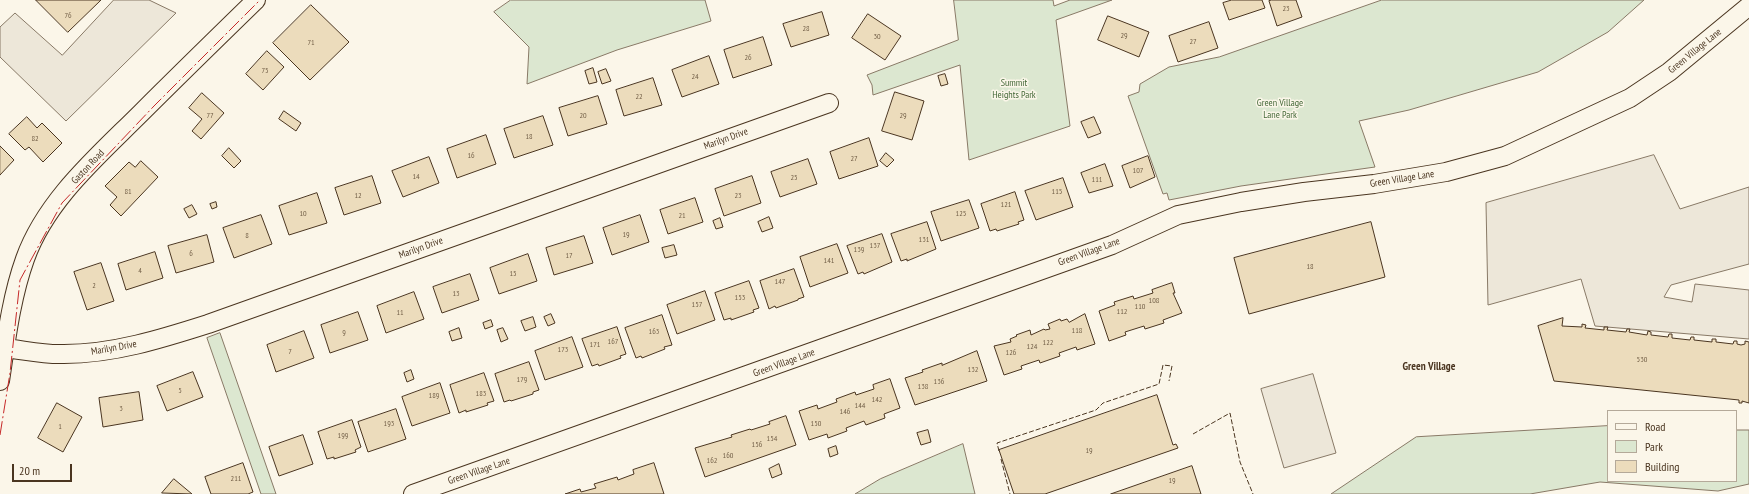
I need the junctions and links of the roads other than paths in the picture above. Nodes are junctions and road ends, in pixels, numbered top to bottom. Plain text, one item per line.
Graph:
1 (256, 0) edge
2 (1749, 6) edge
3 (829, 103) dead end
4 (5, 348) junction
5 (0, 381) edge
6 (413, 494) edge

1 - 4 street, Gaston Road
2 - 6 street, Green Village Lane
3 - 4 street, Marilyn Drive
4 - 5 street, Gaston Road

